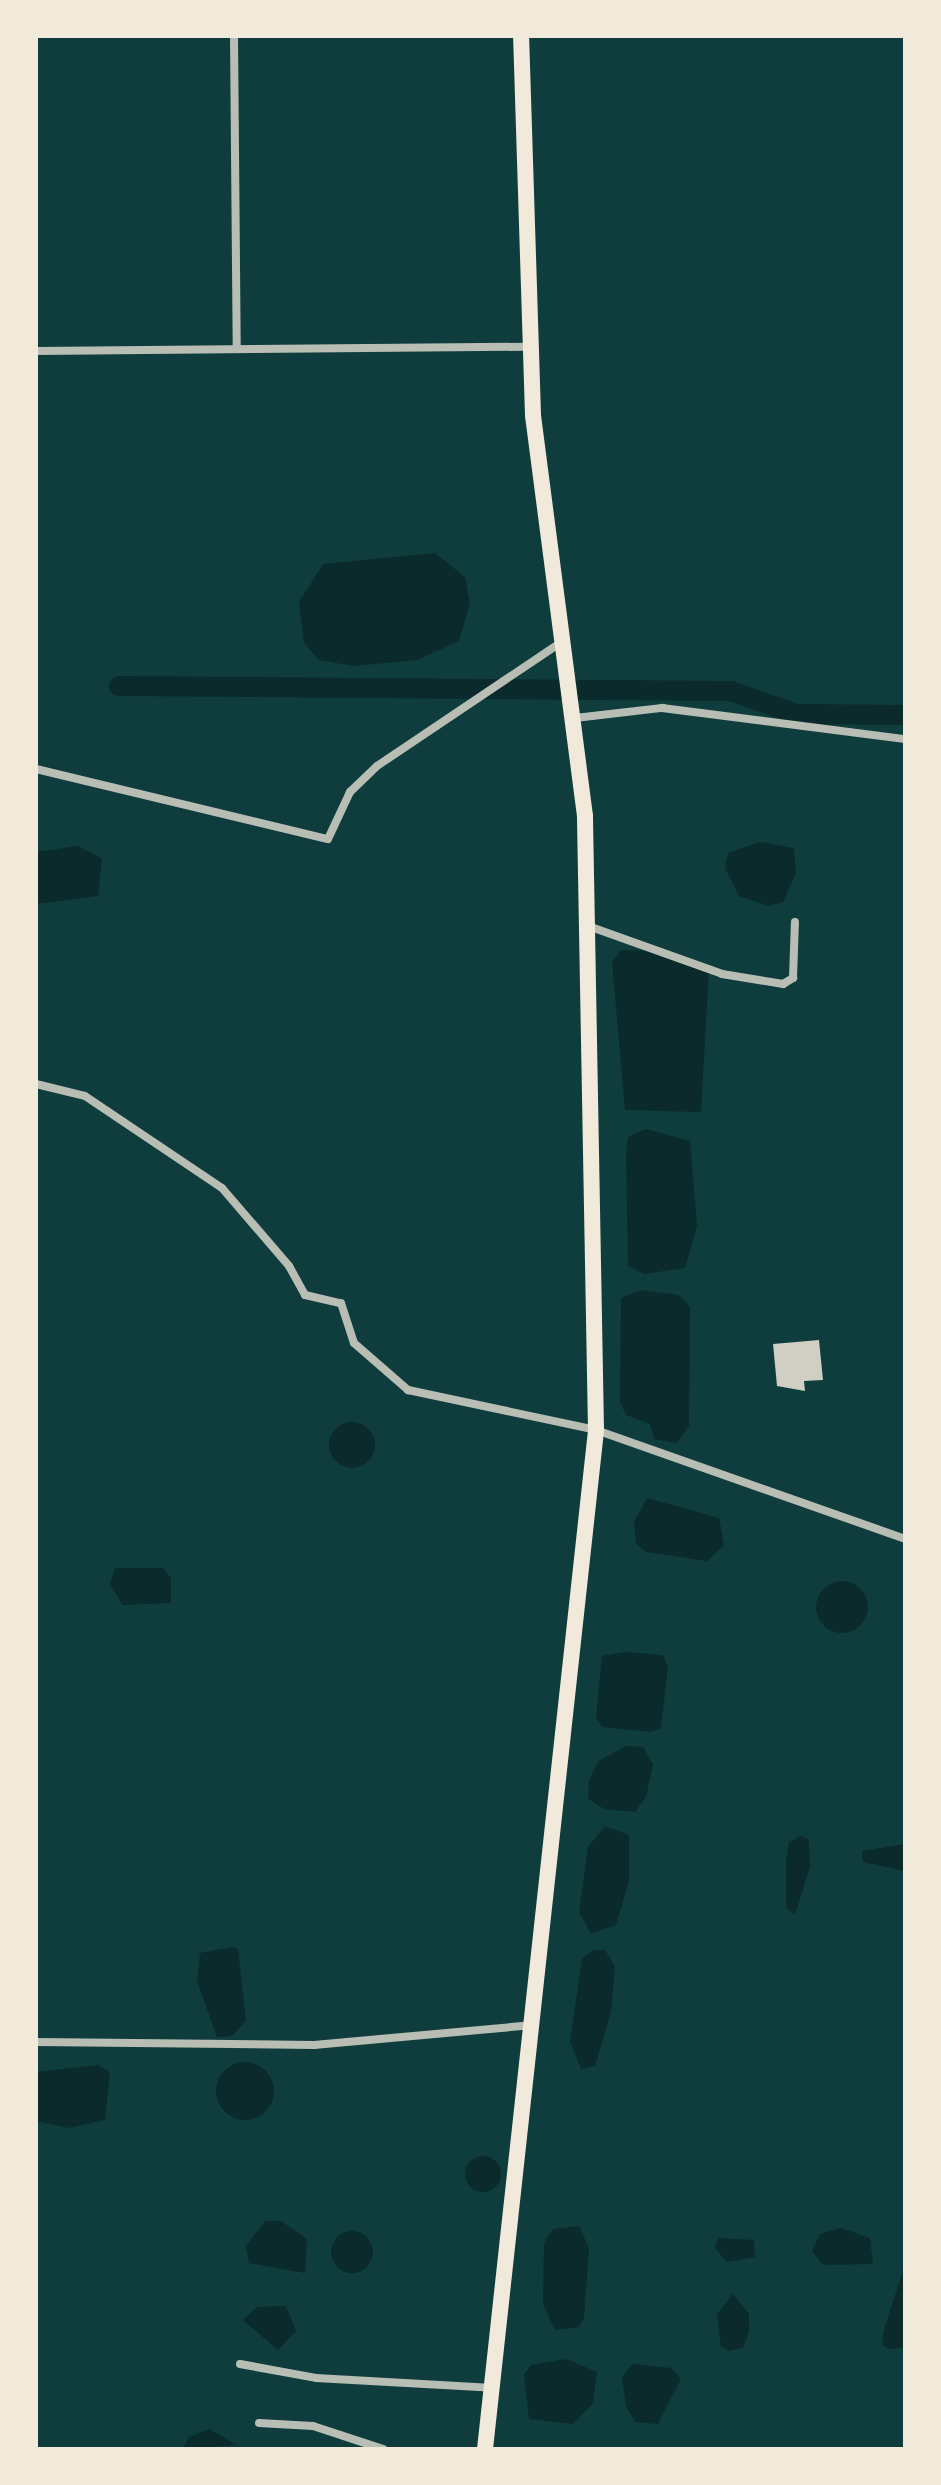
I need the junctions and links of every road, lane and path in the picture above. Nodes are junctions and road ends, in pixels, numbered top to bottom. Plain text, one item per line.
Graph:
1 (234, 36) edge
2 (521, 36) edge
3 (529, 347) junction
4 (237, 349) junction
5 (36, 351) edge
6 (564, 641) junction
7 (575, 718) junction
8 (905, 739) edge
9 (36, 769) edge
10 (795, 922) dead end
11 (591, 927) junction
12 (36, 1084) edge
13 (596, 1430) junction
14 (905, 1539) edge
15 (534, 2025) junction
16 (36, 2042) edge
17 (240, 2364) dead end
18 (493, 2388) junction
19 (259, 2423) dead end
20 (383, 2449) edge
21 (485, 2449) edge

1 - 4 street
2 - 3 main road
3 - 4 street
3 - 6 main road
4 - 5 street
6 - 7 main road
6 - 9 street
7 - 8 street
7 - 11 main road
10 - 11 street
11 - 13 main road
12 - 13 street
13 - 14 street
13 - 15 main road
15 - 16 street
15 - 18 main road
17 - 18 street
18 - 21 main road
19 - 20 street

